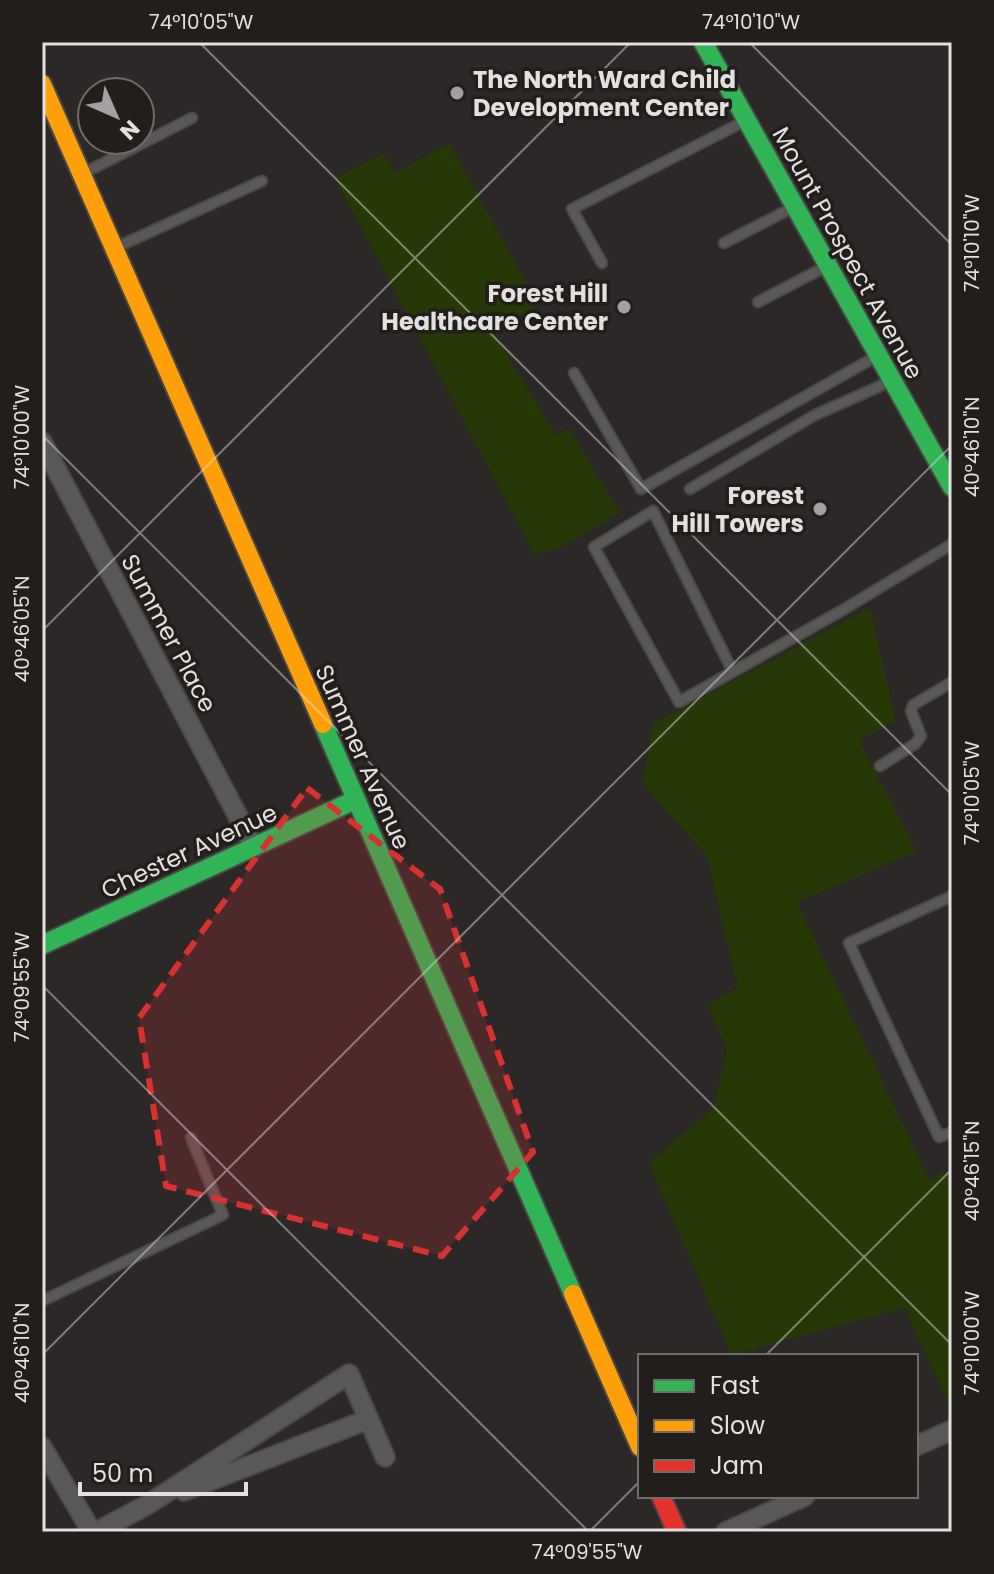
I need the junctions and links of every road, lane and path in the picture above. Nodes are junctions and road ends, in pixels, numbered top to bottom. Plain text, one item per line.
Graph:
1 (703, 42) edge
2 (42, 84) edge
3 (192, 118) dead end
4 (746, 120) junction
5 (59, 122) junction
6 (42, 132) edge
7 (81, 174) junction
8 (262, 181) dead end
9 (795, 207) junction
10 (724, 243) dead end
11 (114, 248) junction
12 (602, 263) dead end
13 (828, 265) junction
14 (758, 302) dead end
15 (879, 356) junction
16 (574, 373) dead end
17 (893, 381) junction
18 (42, 442) edge
19 (47, 462) edge
20 (952, 487) edge
21 (690, 489) dead end
22 (952, 544) edge
23 (733, 672) junction
24 (952, 682) edge
25 (880, 766) dead end
26 (355, 800) junction
27 (254, 847) junction
28 (952, 896) edge
29 (42, 945) edge
30 (952, 1132) edge
31 (191, 1138) dead end
32 (42, 1301) edge
33 (369, 1419) junction
34 (952, 1430) edge
35 (638, 1442) edge
36 (918, 1445) edge
37 (42, 1447) edge
38 (385, 1457) dead end
39 (662, 1498) edge
40 (801, 1498) edge
41 (147, 1505) junction
42 (674, 1531) edge
43 (94, 1532) edge
44 (726, 1532) edge

1 - 4 street, Mount Prospect Avenue
2 - 5 street, Summer Avenue
3 - 7 lane
4 - 9 street, Mount Prospect Avenue
4 - 12 lane
5 - 6 street
5 - 7 street, Summer Avenue
7 - 11 street, Summer Avenue
8 - 11 lane
9 - 10 lane
9 - 13 street, Mount Prospect Avenue
11 - 26 street, Summer Avenue
13 - 14 lane
13 - 15 street, Mount Prospect Avenue
15 - 16 lane
15 - 17 street, Mount Prospect Avenue
17 - 20 street, Mount Prospect Avenue
17 - 21 lane
18 - 19 street, Summer Place
19 - 27 street, Summer Place
22 - 23 lane
23 - 23 lane
24 - 25 lane
26 - 27 street, Chester Avenue
26 - 35 street, Summer Avenue
27 - 29 street, Chester Avenue
28 - 30 lane
31 - 32 lane
33 - 38 street
33 - 41 street
33 - 41 street
34 - 36 street
37 - 43 street
39 - 42 street
40 - 44 street
41 - 43 street

